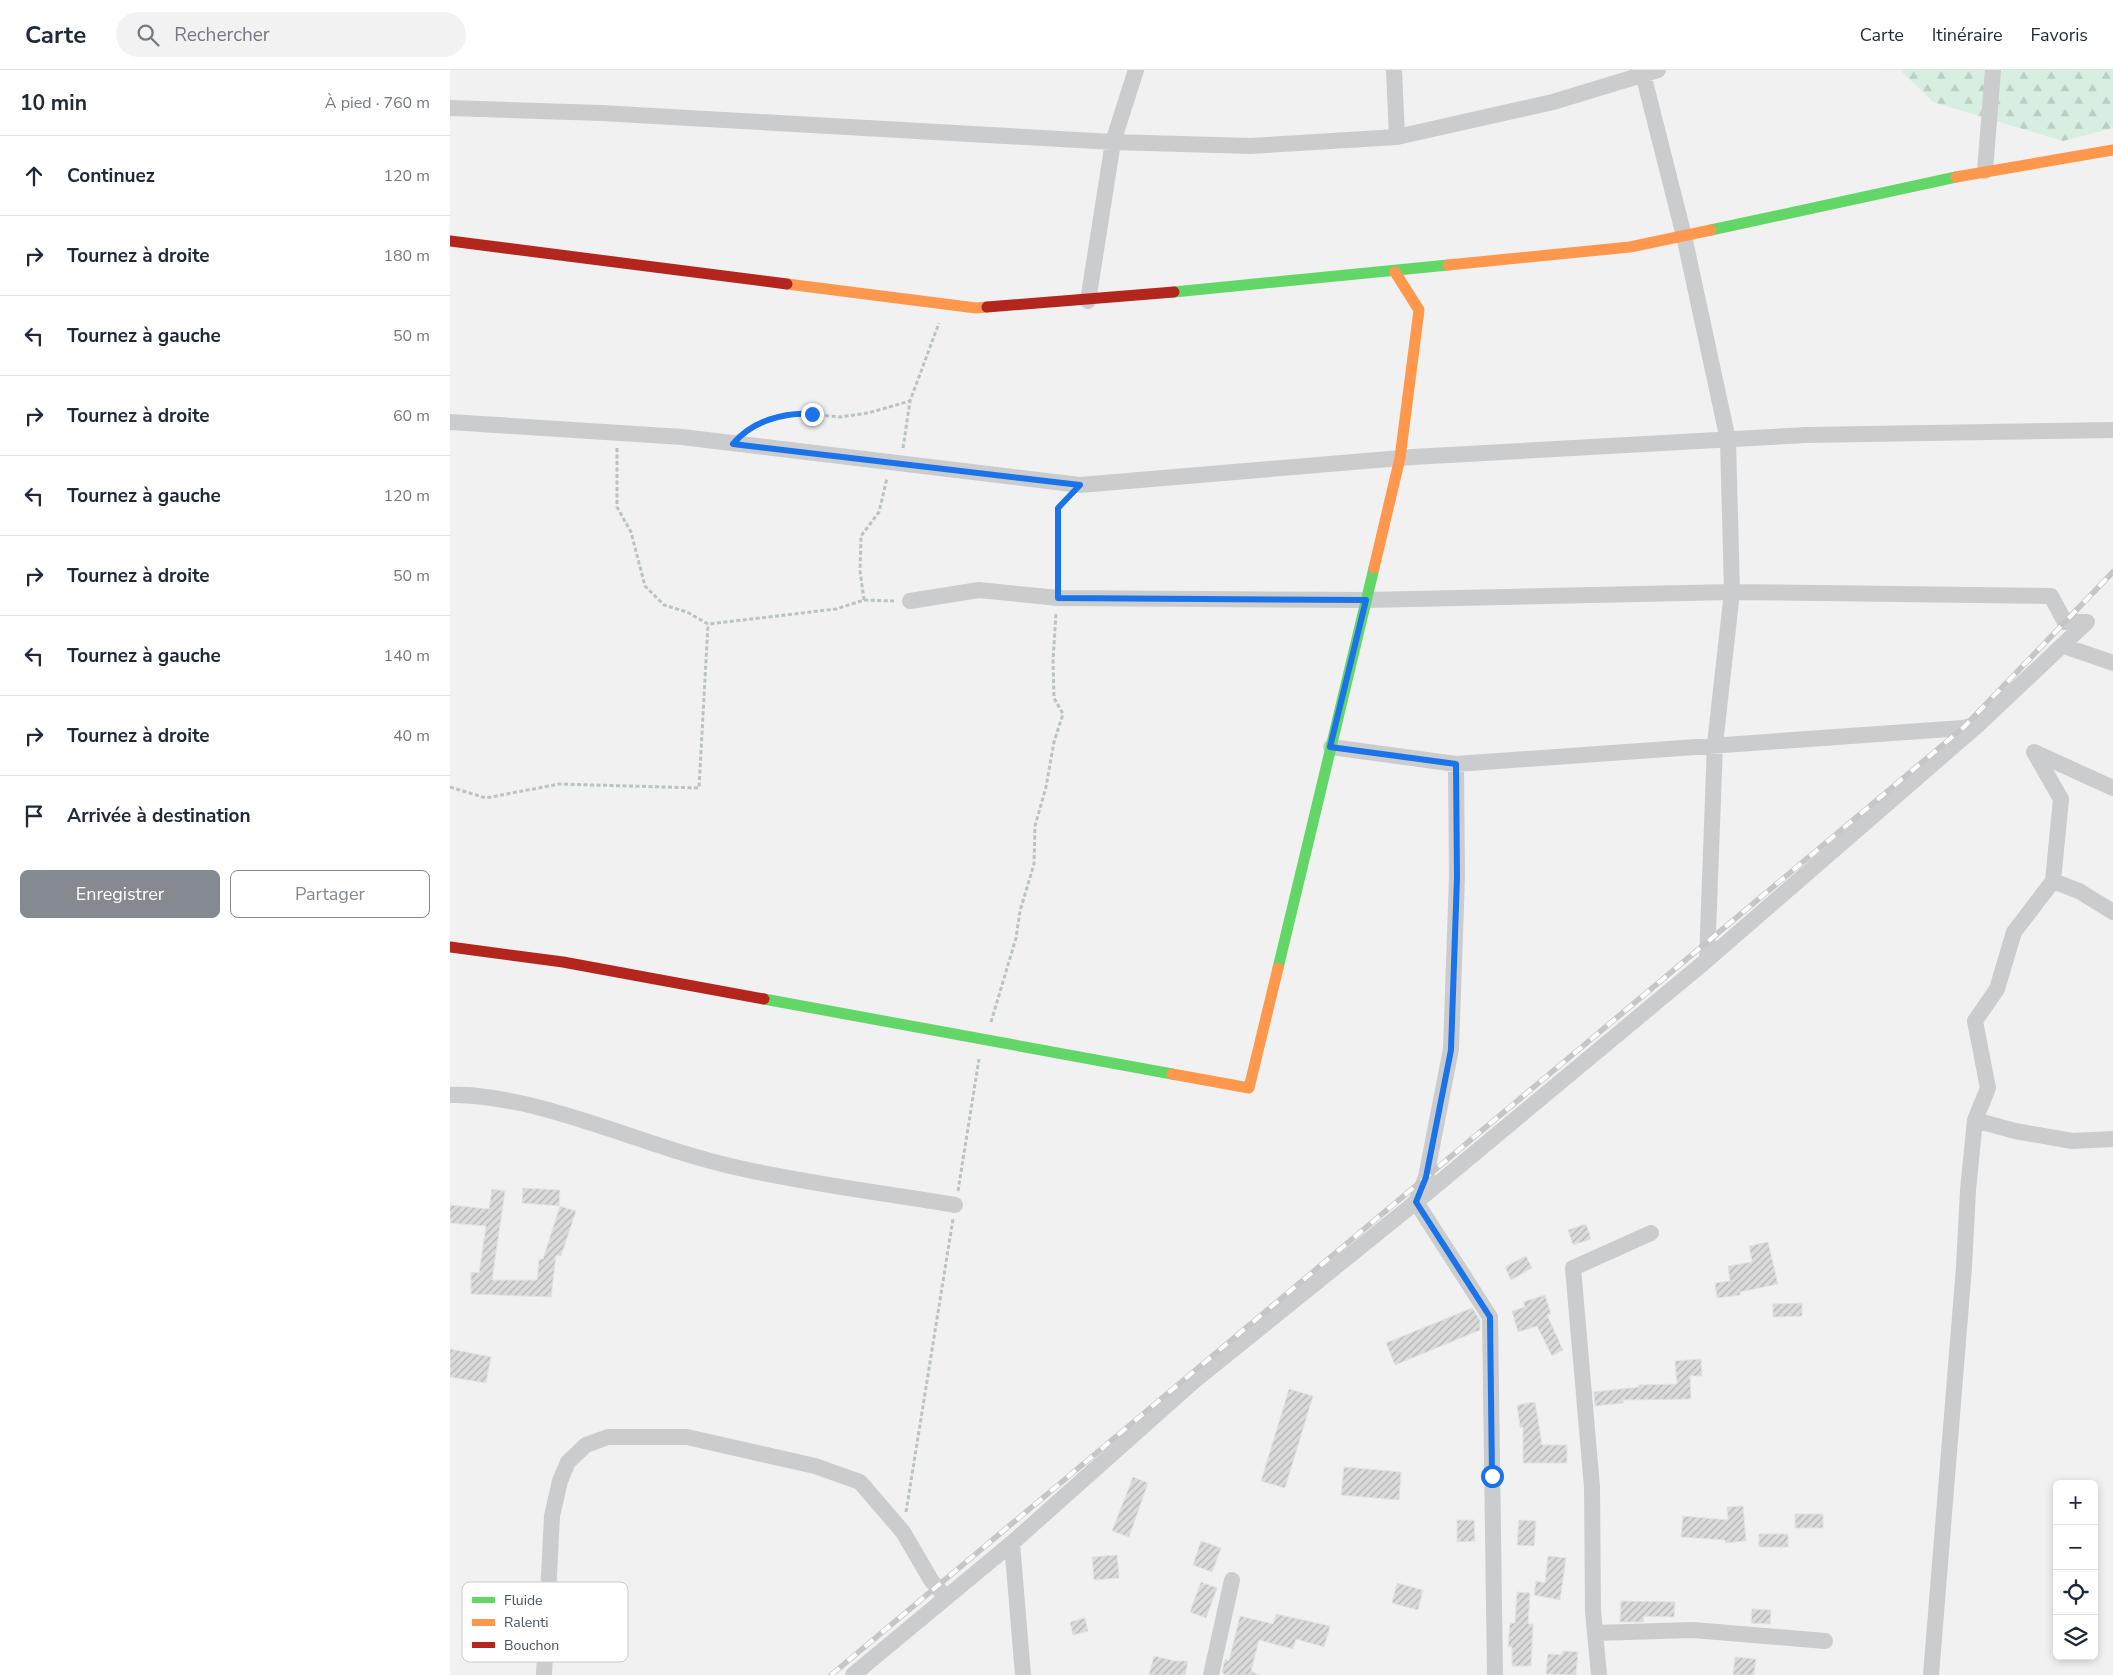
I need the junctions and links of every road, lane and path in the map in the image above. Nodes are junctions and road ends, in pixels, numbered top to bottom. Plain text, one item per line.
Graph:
1 (1136, 70) edge
2 (1394, 70) edge
3 (1993, 70) edge
4 (1648, 72) edge
5 (450, 108) edge
6 (1397, 137) junction
7 (1113, 142) junction
8 (2113, 150) edge
9 (1985, 171) junction
10 (1684, 236) junction
11 (450, 241) edge
12 (1395, 272) junction
13 (1088, 301) junction
14 (910, 401) dead end
15 (450, 422) edge
16 (2113, 430) edge
17 (617, 433) junction
18 (1728, 440) junction
19 (733, 444) junction
20 (1400, 458) junction
21 (1080, 485) junction
22 (1732, 592) junction
23 (1058, 598) junction
24 (1366, 600) junction
25 (910, 601) joint
26 (708, 624) junction
27 (2064, 646) junction
28 (2113, 663) edge
29 (1979, 724) junction
30 (1715, 744) junction
31 (1330, 747) junction
32 (1456, 764) junction
33 (450, 787) edge
34 (2113, 788) edge
35 (2053, 881) junction
36 (2113, 912) edge
37 (450, 947) edge
38 (1707, 960) junction
39 (982, 1040) junction
40 (450, 1095) edge
41 (1975, 1120) junction
42 (2113, 1139) edge
43 (1416, 1202) junction
44 (956, 1205) junction
45 (1651, 1233) dead end
46 (903, 1532) junction
47 (1012, 1543) junction
48 (1232, 1580) dead end
49 (549, 1582) edge
50 (946, 1598) junction
51 (1595, 1633) junction
52 (1825, 1641) dead end
53 (545, 1662) edge
54 (544, 1675) edge
55 (853, 1675) edge
56 (1024, 1675) edge
57 (1211, 1675) edge
58 (1495, 1675) edge
59 (1599, 1675) edge
60 (1931, 1675) edge

1 - 7 street
2 - 6 street
3 - 9 street
4 - 6 street
4 - 10 street
5 - 7 street
6 - 7 street
7 - 13 street
8 - 9 street
9 - 10 street
10 - 12 street
10 - 18 street
11 - 13 street
12 - 13 street
12 - 20 street
14 - 19 path
15 - 17 street
16 - 18 street
17 - 19 street
17 - 26 path
18 - 20 street
18 - 22 street
19 - 21 street
20 - 21 street
20 - 24 street
21 - 23 path
22 - 24 street
22 - 27 street
22 - 30 street
23 - 24 street
23 - 25 street
23 - 39 path
24 - 31 street
25 - 26 path
26 - 33 path
27 - 28 street
27 - 29 street
29 - 30 street
29 - 38 street
30 - 32 street
30 - 38 street
31 - 32 street
31 - 39 street
32 - 43 street
34 - 35 street
35 - 36 street
35 - 41 street
37 - 39 street
38 - 43 street
39 - 44 path
40 - 44 street
41 - 42 street
41 - 60 street
43 - 47 street
43 - 58 street
44 - 46 path
45 - 51 street
46 - 49 street
46 - 50 street
47 - 50 street
47 - 56 street
48 - 57 street
50 - 55 street
51 - 52 street
51 - 59 street
53 - 54 street

